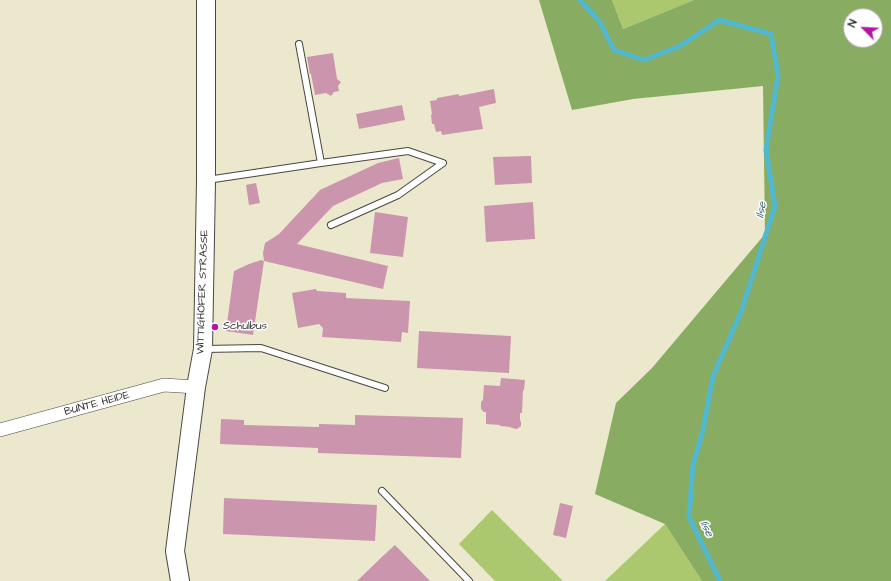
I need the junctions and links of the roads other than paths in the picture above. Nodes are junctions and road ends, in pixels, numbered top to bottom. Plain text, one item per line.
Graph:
1 (206, 0) edge
2 (299, 44) dead end
3 (322, 163) junction
4 (206, 181) junction
5 (332, 225) dead end
6 (203, 349) junction
7 (196, 387) junction
8 (385, 388) dead end
9 (0, 430) edge
10 (382, 492) dead end
11 (180, 581) edge
12 (468, 581) edge

1 - 4 main road, WITTIGHÖFER STRASSE
2 - 3 lane
3 - 4 lane
3 - 5 lane
4 - 6 main road, WITTIGHÖFER STRASSE
6 - 7 main road, WITTIGHÖFER STRASSE
6 - 8 lane
7 - 9 street, BUNTE HEIDE
7 - 11 main road, WITTIGHÖFER STRASSE
10 - 12 lane

